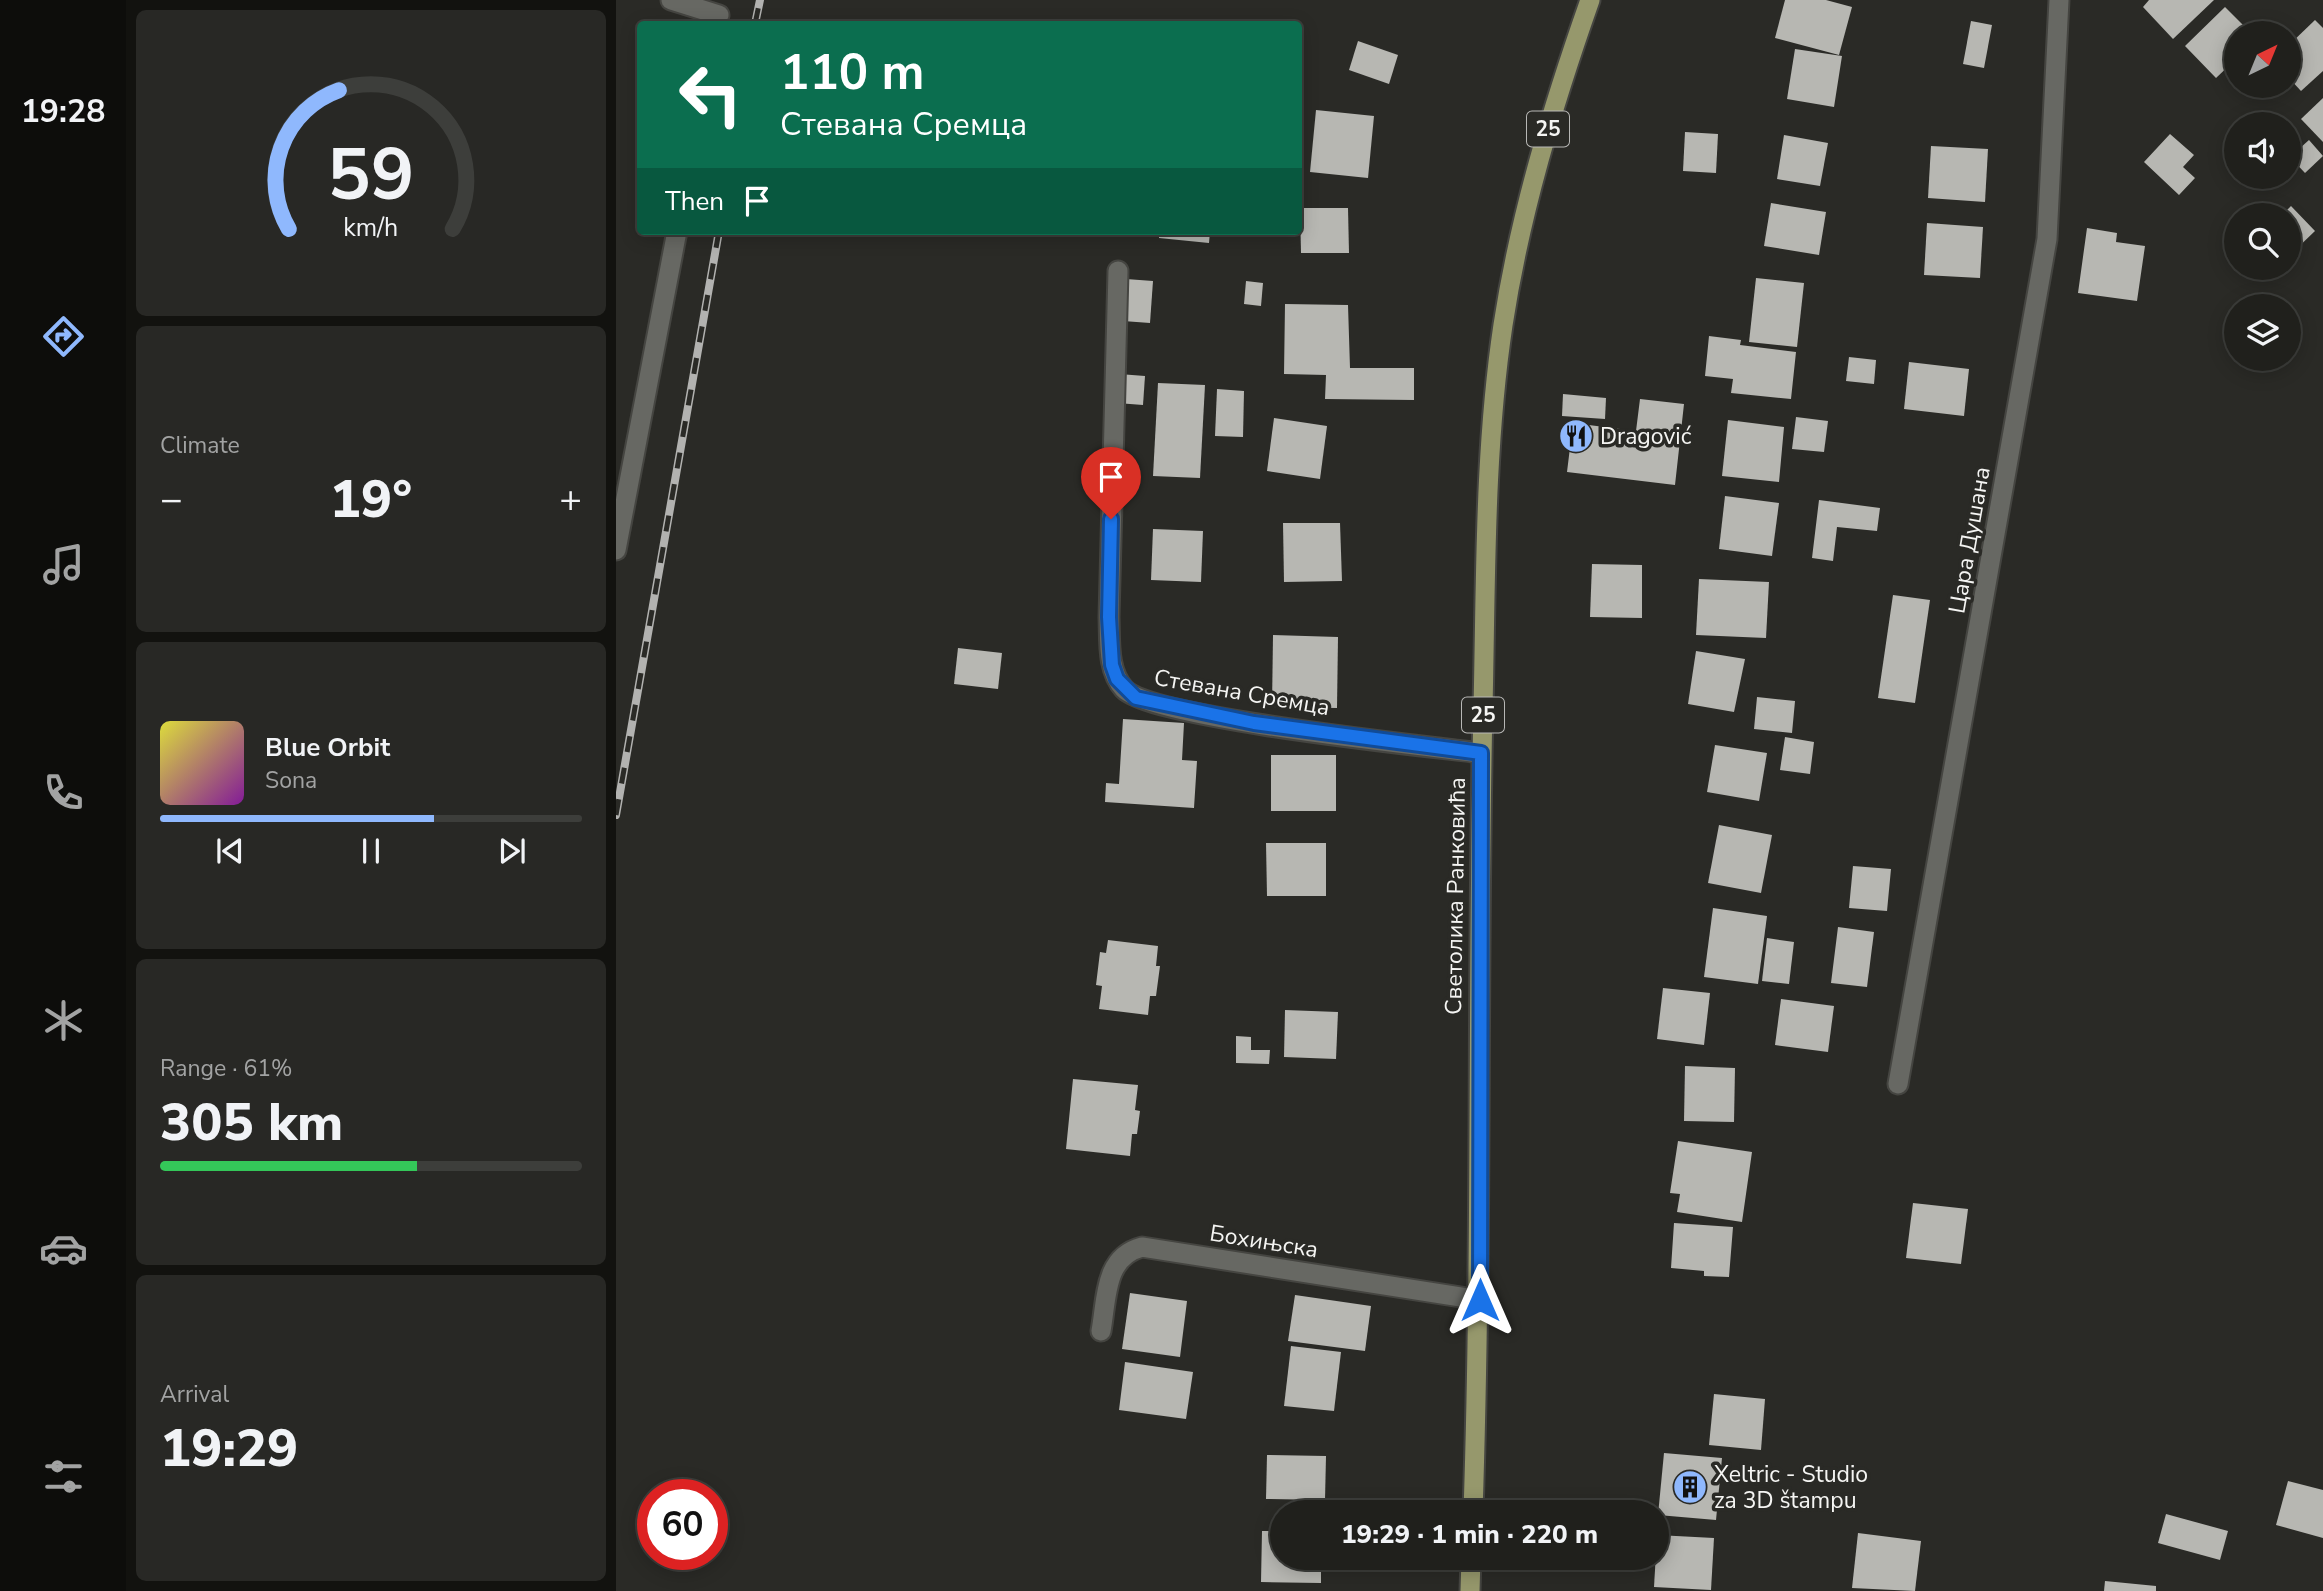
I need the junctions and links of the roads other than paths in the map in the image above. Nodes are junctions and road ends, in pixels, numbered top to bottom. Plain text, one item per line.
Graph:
1 (671, 0) edge
2 (1590, 0) edge
3 (2059, 0) edge
4 (720, 13) edge
5 (676, 235) edge
6 (1118, 271) dead end
7 (616, 550) edge
8 (1481, 753) junction
9 (1898, 1084) dead end
10 (1480, 1300) junction
11 (1101, 1331) dead end
12 (1473, 1500) edge
13 (1471, 1570) edge
14 (1470, 1591) edge

1 - 4 street
2 - 8 main road, Светолика Ранковића / 25
3 - 9 street, Цара Душана
5 - 7 street
6 - 8 street, Стевана Сремца
8 - 10 main road, Светолика Ранковића / 25
10 - 11 street, Бохињска
10 - 12 main road, Светолика Ранковића / 25
13 - 14 main road

